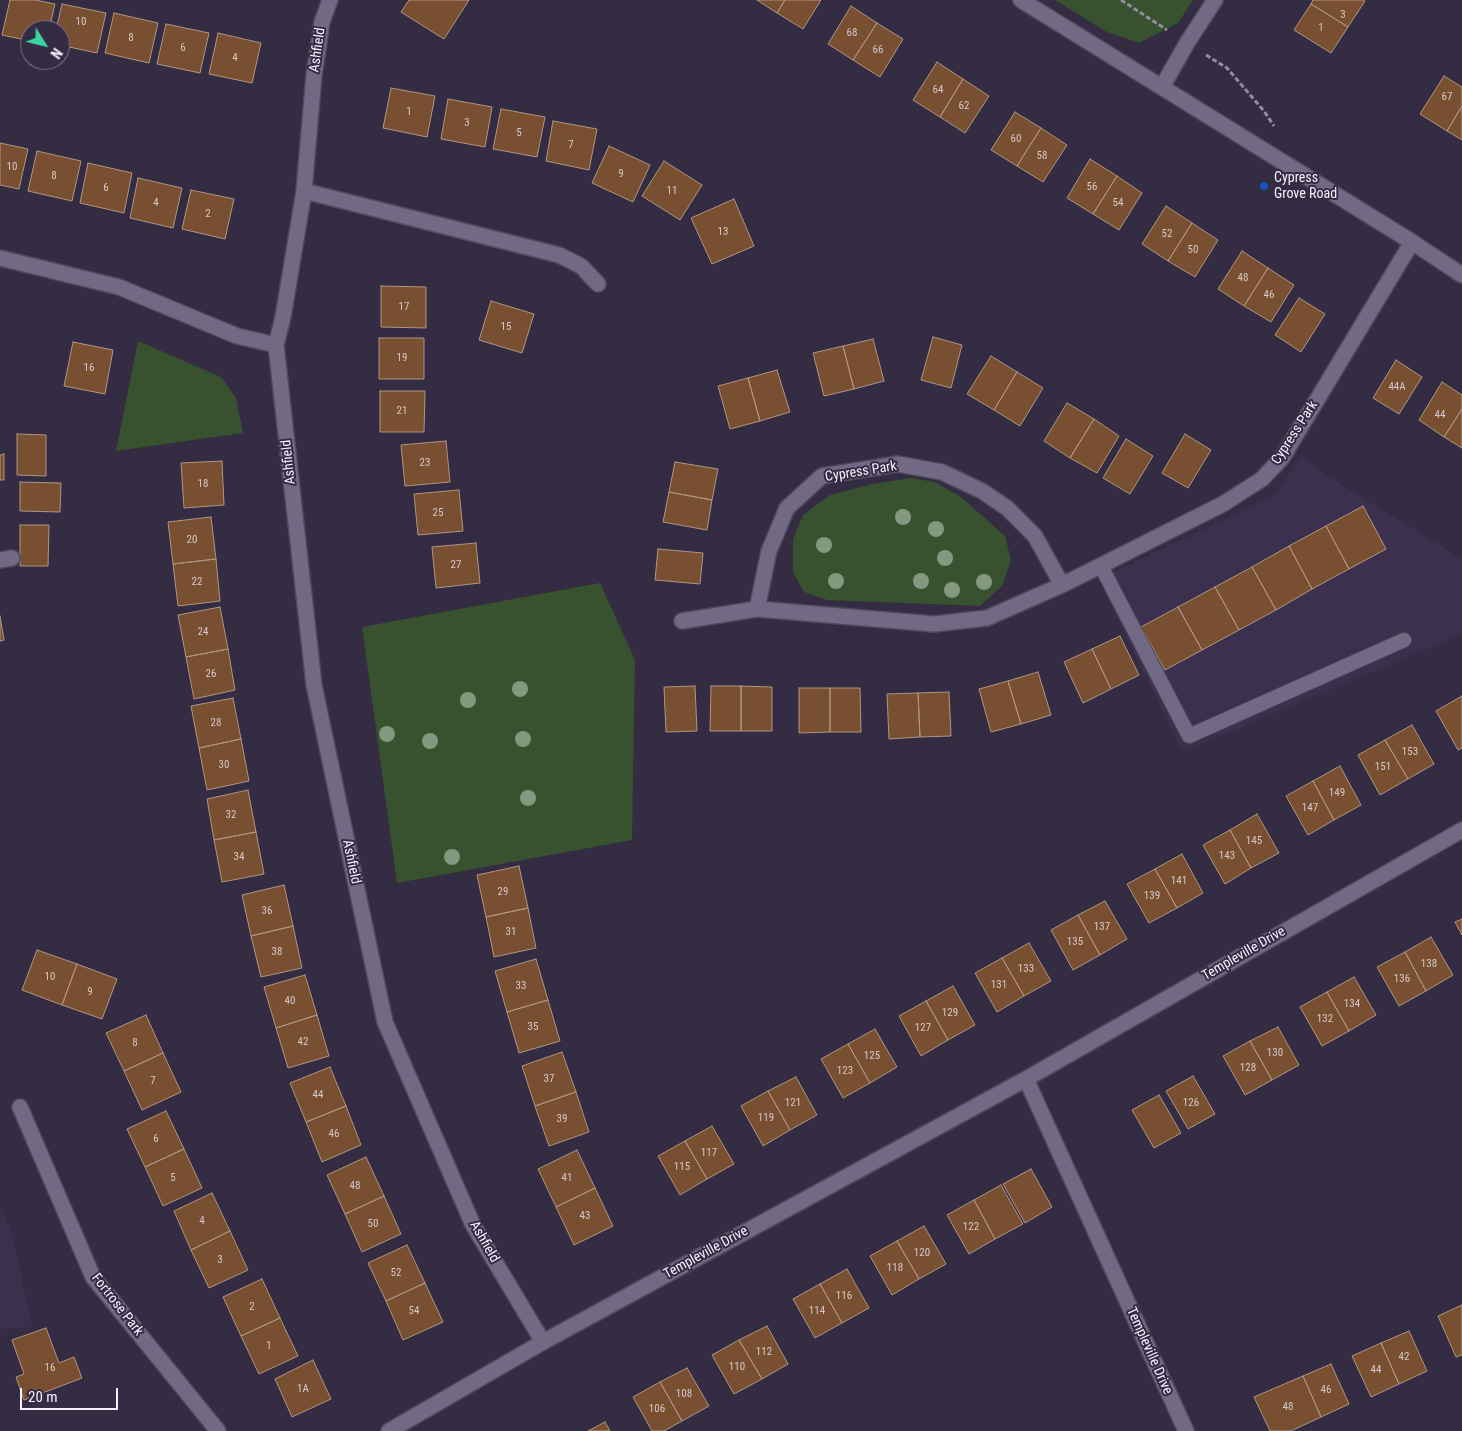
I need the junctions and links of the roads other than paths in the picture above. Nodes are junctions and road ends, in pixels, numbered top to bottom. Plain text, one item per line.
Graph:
1 (330, 0) edge
2 (1022, 0) edge
3 (1215, 0) edge
4 (1162, 88) junction
5 (304, 191) junction
6 (1412, 242) junction
7 (0, 258) edge
8 (1462, 275) edge
9 (598, 284) dead end
10 (276, 346) junction
11 (1102, 566) junction
12 (1062, 585) junction
13 (757, 609) junction
14 (682, 621) dead end
15 (1404, 640) dead end
16 (1462, 830) edge
17 (1026, 1079) junction
18 (20, 1107) dead end
19 (543, 1342) junction
20 (218, 1431) edge
21 (389, 1431) edge
22 (1186, 1431) edge

1 - 5 street, Ashfield
2 - 4 street
3 - 4 street
4 - 6 street
5 - 9 street
5 - 10 street, Ashfield
6 - 8 street
6 - 11 street, Cypress Park
7 - 10 street
10 - 19 street, Ashfield
11 - 12 street, Cypress Park
11 - 15 lane
12 - 13 street, Cypress Park
12 - 13 street, Cypress Park
13 - 14 street, Cypress Park
16 - 17 street, Templeville Drive
17 - 19 street, Templeville Drive
17 - 22 street, Templeville Drive
18 - 20 street, Fortrose Park
19 - 21 street, Templeville Drive

